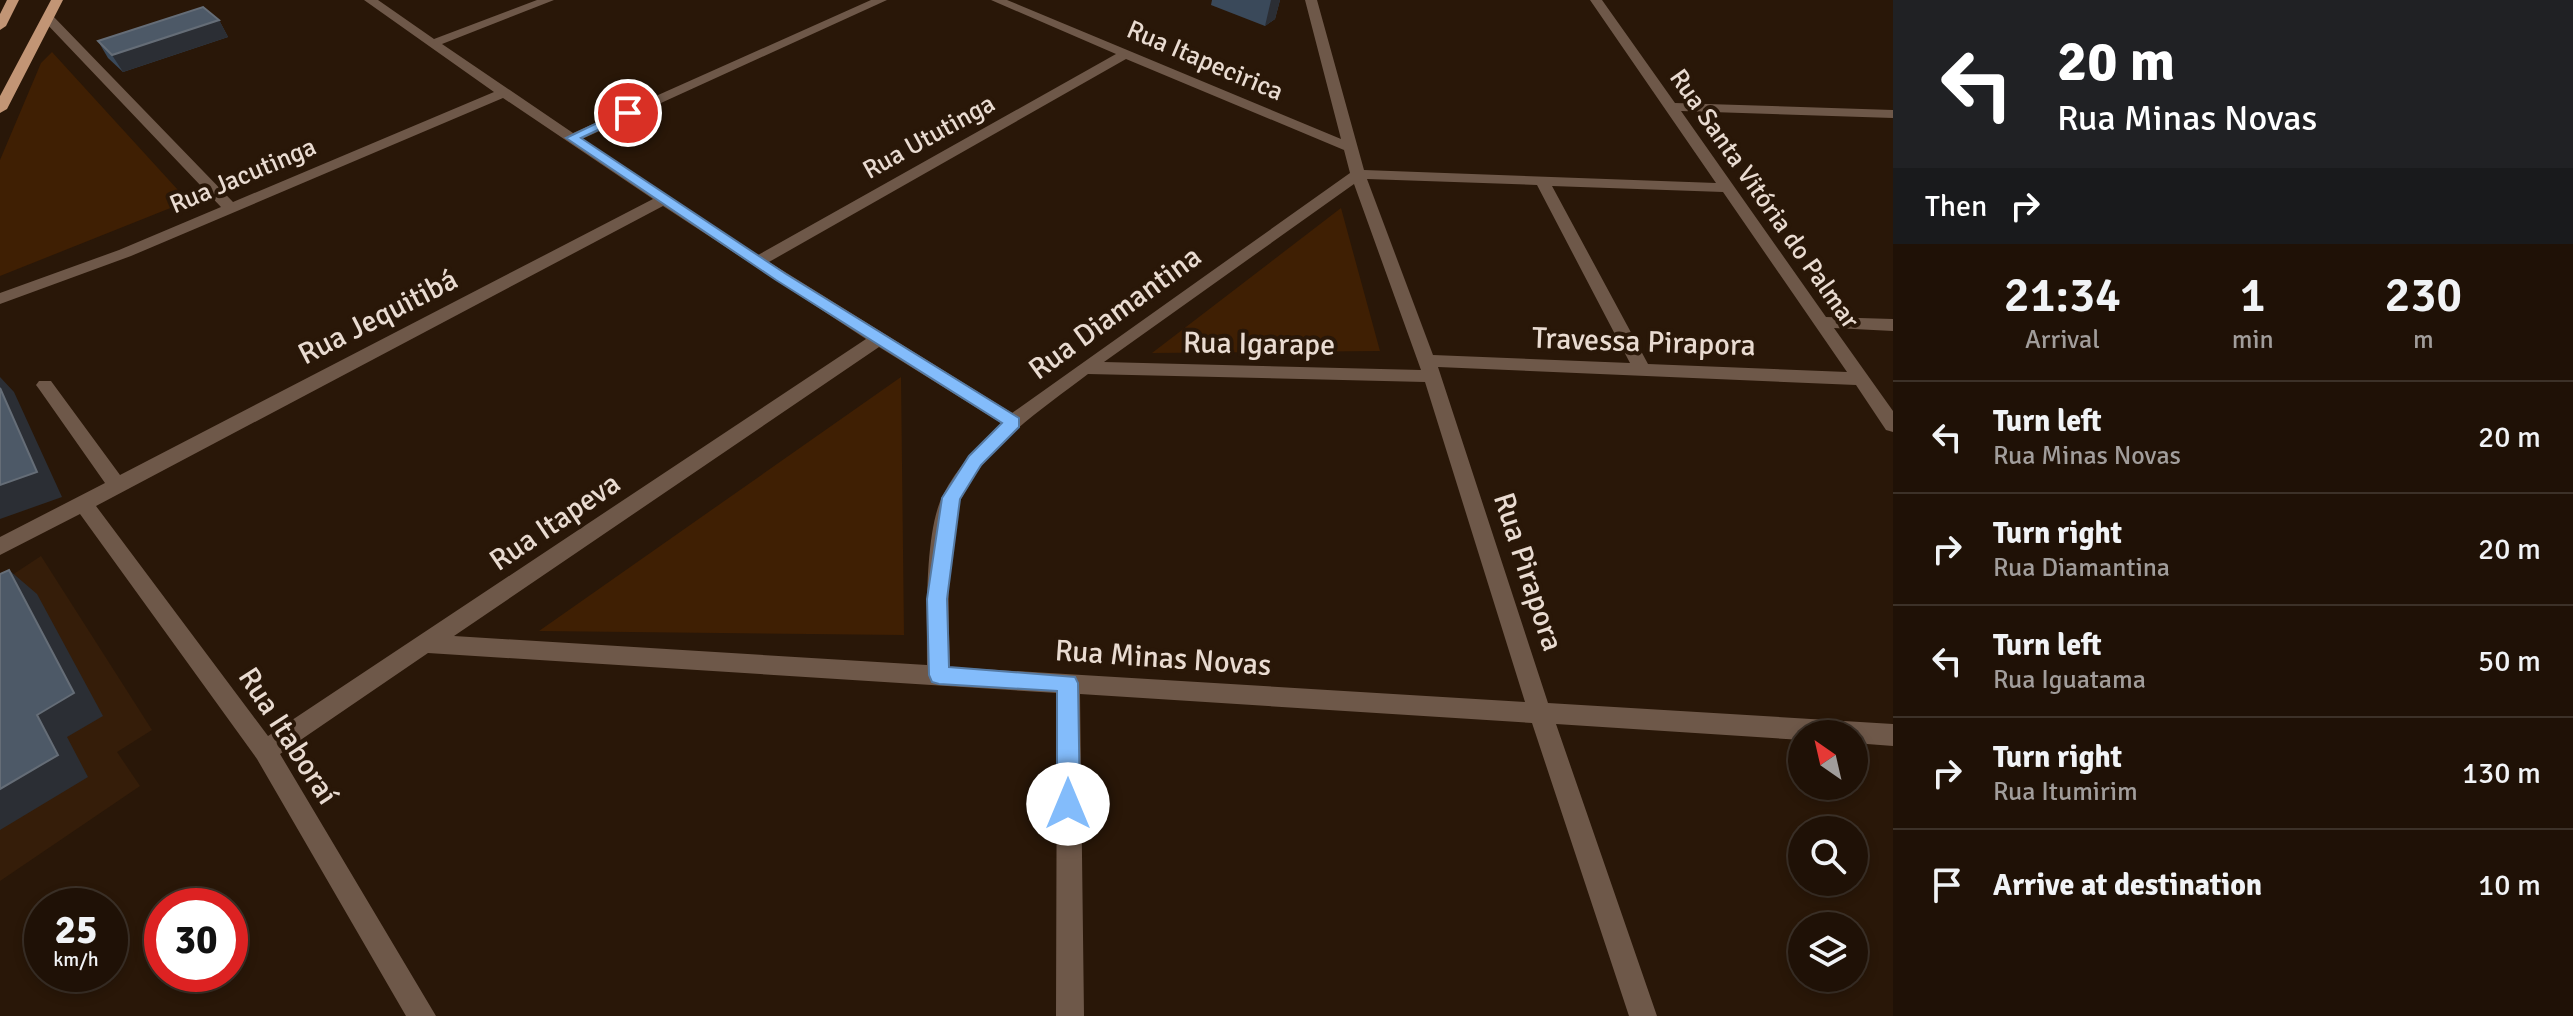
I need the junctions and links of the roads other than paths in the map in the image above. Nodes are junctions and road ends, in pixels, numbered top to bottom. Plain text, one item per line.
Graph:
1 (13, 0) edge
2 (57, 0) edge
3 (370, 0) edge
4 (548, 0) edge
5 (881, 0) edge
6 (997, 0) edge
7 (1311, 0) edge
8 (1596, 0) edge
9 (48, 18) junction
10 (0, 26) edge
11 (432, 44) junction
12 (1125, 54) junction
13 (503, 93) junction
14 (1671, 107) junction
15 (0, 109) edge
16 (1893, 114) edge
17 (572, 138) junction
18 (1351, 148) junction
19 (1358, 174) junction
20 (1542, 180) junction
21 (1726, 188) junction
22 (665, 199) junction
23 (230, 207) junction
24 (757, 262) junction
25 (0, 299) edge
26 (1821, 322) junction
27 (1893, 325) edge
28 (878, 339) junction
29 (1084, 368) junction
30 (1430, 368) junction
31 (1642, 370) junction
32 (1859, 379) junction
33 (45, 385) dead end
34 (1013, 422) junction
35 (1893, 425) edge
36 (116, 484) junction
37 (83, 503) junction
38 (0, 547) edge
39 (429, 644) junction
40 (939, 675) junction
41 (1068, 683) junction
42 (1541, 716) junction
43 (1893, 735) edge
44 (265, 751) junction
45 (422, 1016) edge
46 (1070, 1016) edge
47 (1643, 1016) edge

1 - 10 main road
2 - 9 main road
3 - 11 street
4 - 11 street
5 - 17 street
6 - 12 street, Rua Itapecirica
7 - 18 street
8 - 14 street, Rua Santa Vitória do Palmar
9 - 15 main road
9 - 23 street
11 - 13 street
12 - 18 street, Rua Itapecirica
12 - 24 street, Rua Ututinga
13 - 17 street
13 - 23 street, Rua Jacutinga
14 - 16 street
14 - 21 street, Rua Santa Vitória do Palmar
17 - 22 street
18 - 19 street, Rua Pirapora
19 - 20 street
19 - 29 street, Rua Diamantina
19 - 30 street, Rua Pirapora
20 - 21 street
20 - 31 street
21 - 26 street, Rua Santa Vitória do Palmar
22 - 24 street
22 - 36 street, Rua Jequitibá
23 - 25 street, Rua Jacutinga
24 - 28 street
26 - 27 street
26 - 32 street, Rua Santa Vitória do Palmar
28 - 34 street
28 - 39 street, Rua Itapeva
29 - 30 street, Rua Igarape
29 - 34 street, Rua Diamantina
30 - 31 street, Travessa Pirapora
30 - 42 street, Rua Pirapora
31 - 32 street, Travessa Pirapora
32 - 35 street, Rua Santa Vitória do Palmar
33 - 36 street
34 - 40 street, Rua Diamantina
36 - 37 street, Rua Jequitibá
37 - 38 street, Rua Jequitibá
37 - 44 street, Rua Itaboraí
39 - 40 street, Rua Minas Novas
39 - 44 street, Rua Itapeva
40 - 41 street, Rua Minas Novas
41 - 42 street, Rua Minas Novas
41 - 46 street
42 - 43 street, Rua Minas Novas
42 - 47 street, Rua Pirapora
44 - 45 street, Rua Itaboraí

